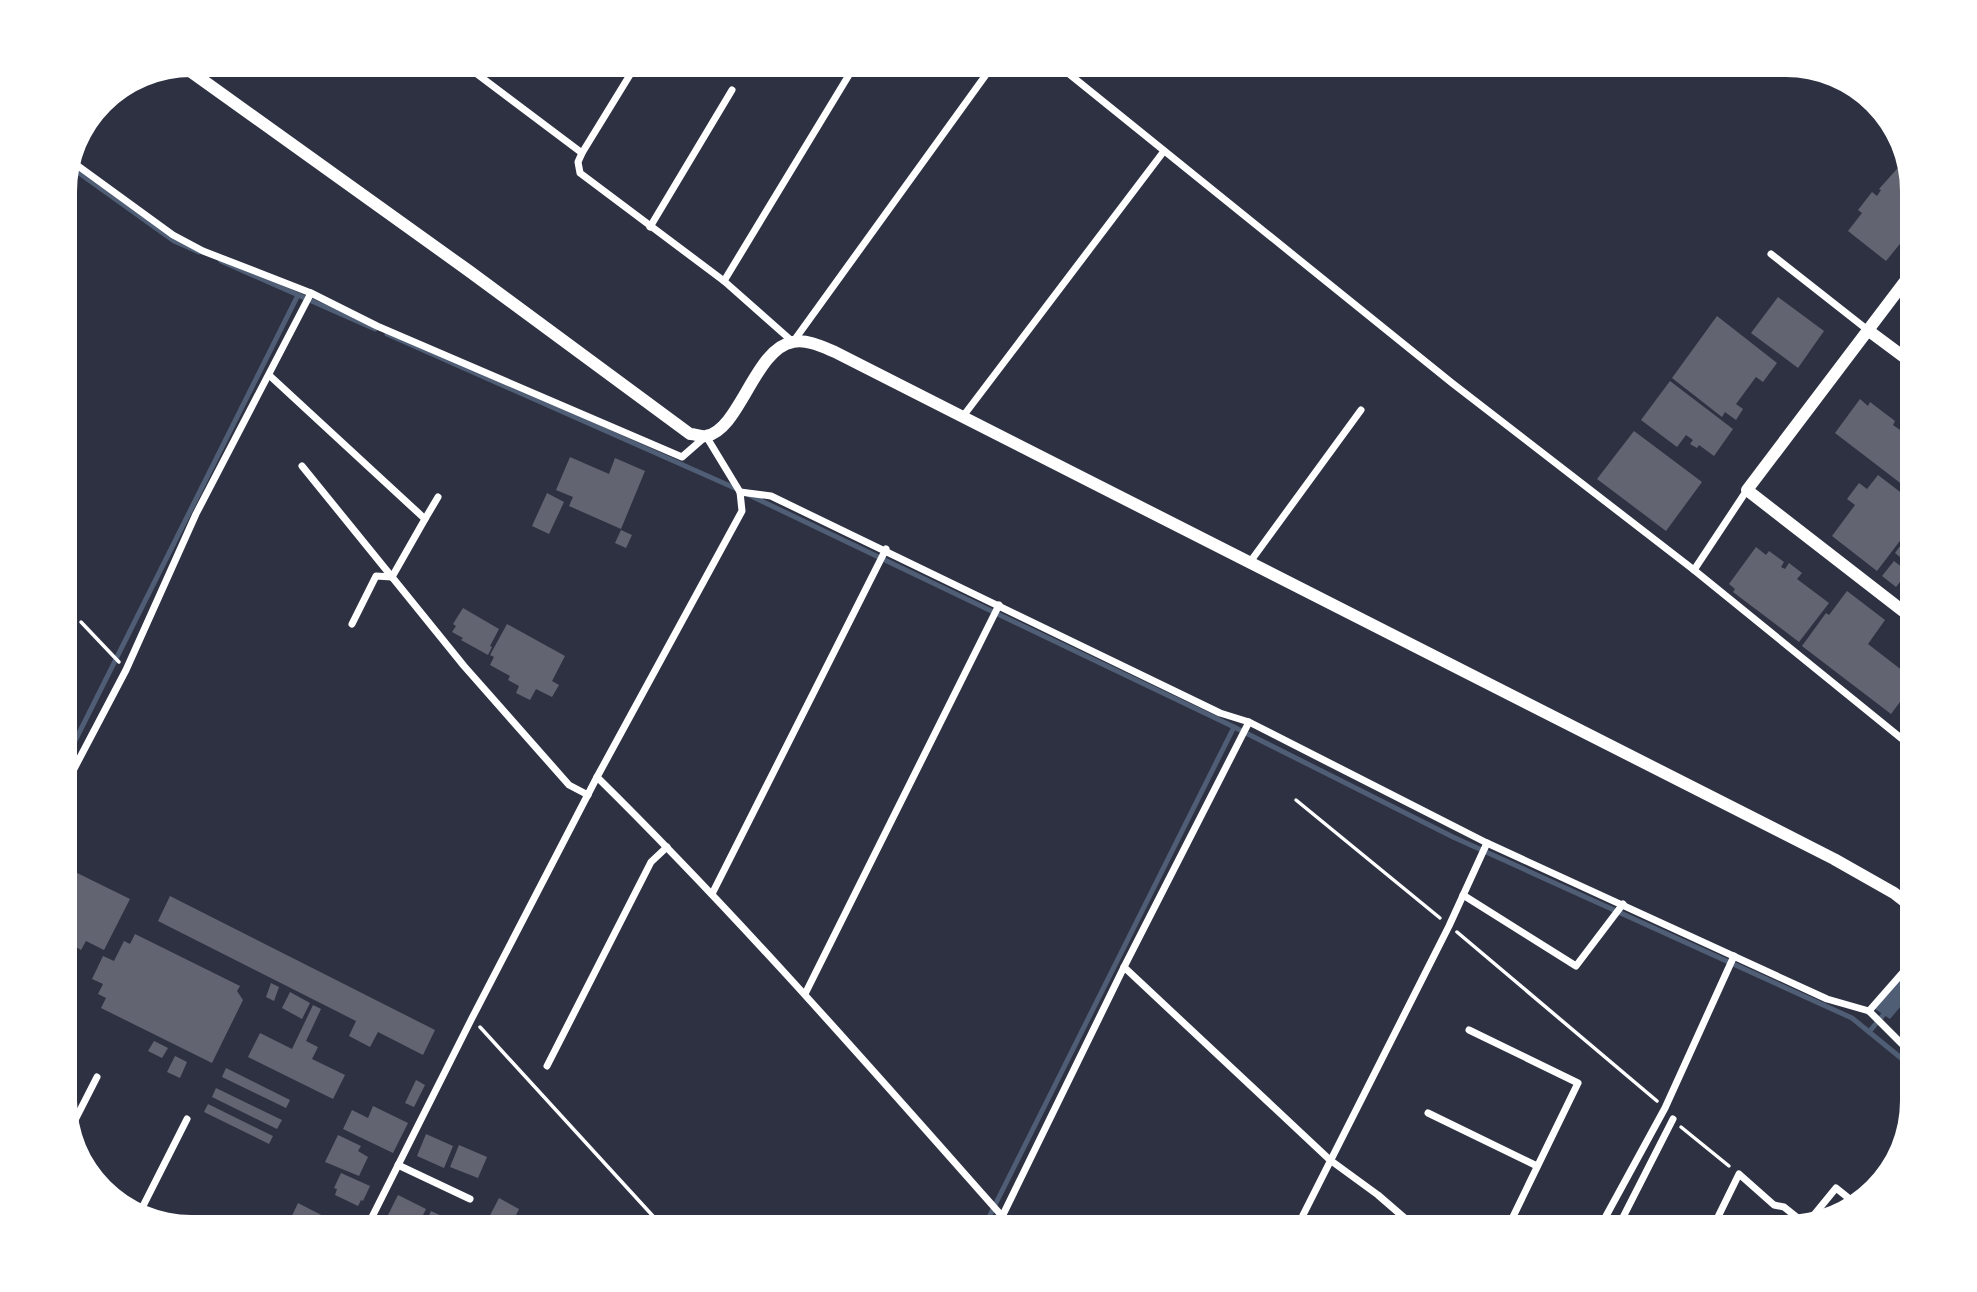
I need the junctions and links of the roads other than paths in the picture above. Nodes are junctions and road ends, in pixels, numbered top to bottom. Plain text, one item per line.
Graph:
1 (198, 77) edge
2 (481, 77) edge
3 (628, 77) edge
4 (848, 77) edge
5 (984, 77) edge
6 (1073, 77) edge
7 (732, 90) dead end
8 (1164, 150) junction
9 (582, 153) junction
10 (80, 167) edge
11 (650, 227) junction
12 (1771, 254) dead end
13 (724, 281) junction
14 (1900, 289) edge
15 (311, 293) junction
16 (1870, 331) junction
17 (793, 342) junction
18 (1900, 354) edge
19 (270, 375) junction
20 (1361, 410) dead end
21 (964, 415) junction
22 (706, 436) junction
23 (302, 466) dead end
24 (1747, 490) junction
25 (740, 492) junction
26 (438, 497) dead end
27 (425, 519) junction
28 (886, 550) junction
29 (1250, 562) junction
30 (1694, 570) junction
31 (392, 577) junction
32 (999, 605) junction
33 (1900, 609) edge
34 (352, 624) dead end
35 (1249, 722) junction
36 (1900, 737) edge
37 (77, 763) edge
38 (597, 777) junction
39 (588, 795) junction
40 (1487, 843) junction
41 (667, 847) junction
42 (712, 894) junction
43 (1463, 895) junction
44 (1900, 898) edge
45 (1623, 904) junction
46 (1734, 956) junction
47 (1124, 967) junction
48 (1900, 976) edge
49 (805, 995) junction
50 (1869, 1011) junction
51 (1469, 1030) dead end
52 (1900, 1042) edge
53 (547, 1066) dead end
54 (97, 1077) dead end
55 (1428, 1113) dead end
56 (78, 1114) edge
57 (187, 1119) dead end
58 (1672, 1119) road end
59 (1330, 1160) junction
60 (398, 1165) junction
61 (1537, 1166) junction
62 (1847, 1197) edge
63 (470, 1199) dead end
64 (144, 1204) edge
65 (1818, 1210) edge
66 (373, 1215) edge
67 (1001, 1215) edge
68 (1002, 1215) edge
69 (1303, 1215) edge
70 (1401, 1215) edge
71 (1513, 1215) edge
72 (1606, 1215) edge
73 (1624, 1215) edge
74 (1719, 1215) edge
75 (1793, 1215) edge

1 - 22 street
2 - 9 street
3 - 9 street
4 - 13 street
5 - 17 street
6 - 8 street
7 - 11 street
8 - 21 street
8 - 30 street
9 - 11 street
10 - 15 street
11 - 13 street
12 - 16 street
13 - 17 street
14 - 16 street
15 - 19 street
15 - 22 street
16 - 18 street
16 - 24 street
17 - 21 street
17 - 22 street
19 - 27 street
19 - 37 street
20 - 29 street
21 - 29 street
22 - 25 street
23 - 31 street
24 - 30 street
24 - 33 street
25 - 28 street
25 - 38 street
26 - 27 street
27 - 31 street
28 - 32 street
28 - 42 street
29 - 44 street
30 - 36 street
31 - 34 street
31 - 39 street
32 - 35 street
32 - 49 street
35 - 40 street
35 - 47 street
38 - 39 street
38 - 41 street
39 - 60 street
40 - 43 street
40 - 45 street
41 - 42 street
41 - 53 street
42 - 49 street
43 - 45 street
43 - 59 street
45 - 46 street
46 - 50 street
46 - 72 street
47 - 59 street
47 - 68 street
48 - 50 street
49 - 67 street
50 - 52 street
51 - 61 street
54 - 56 street
55 - 61 street
57 - 64 street
58 - 73 street
59 - 69 street
59 - 70 street
60 - 63 street
60 - 66 street
61 - 71 street
62 - 65 street
74 - 75 street

